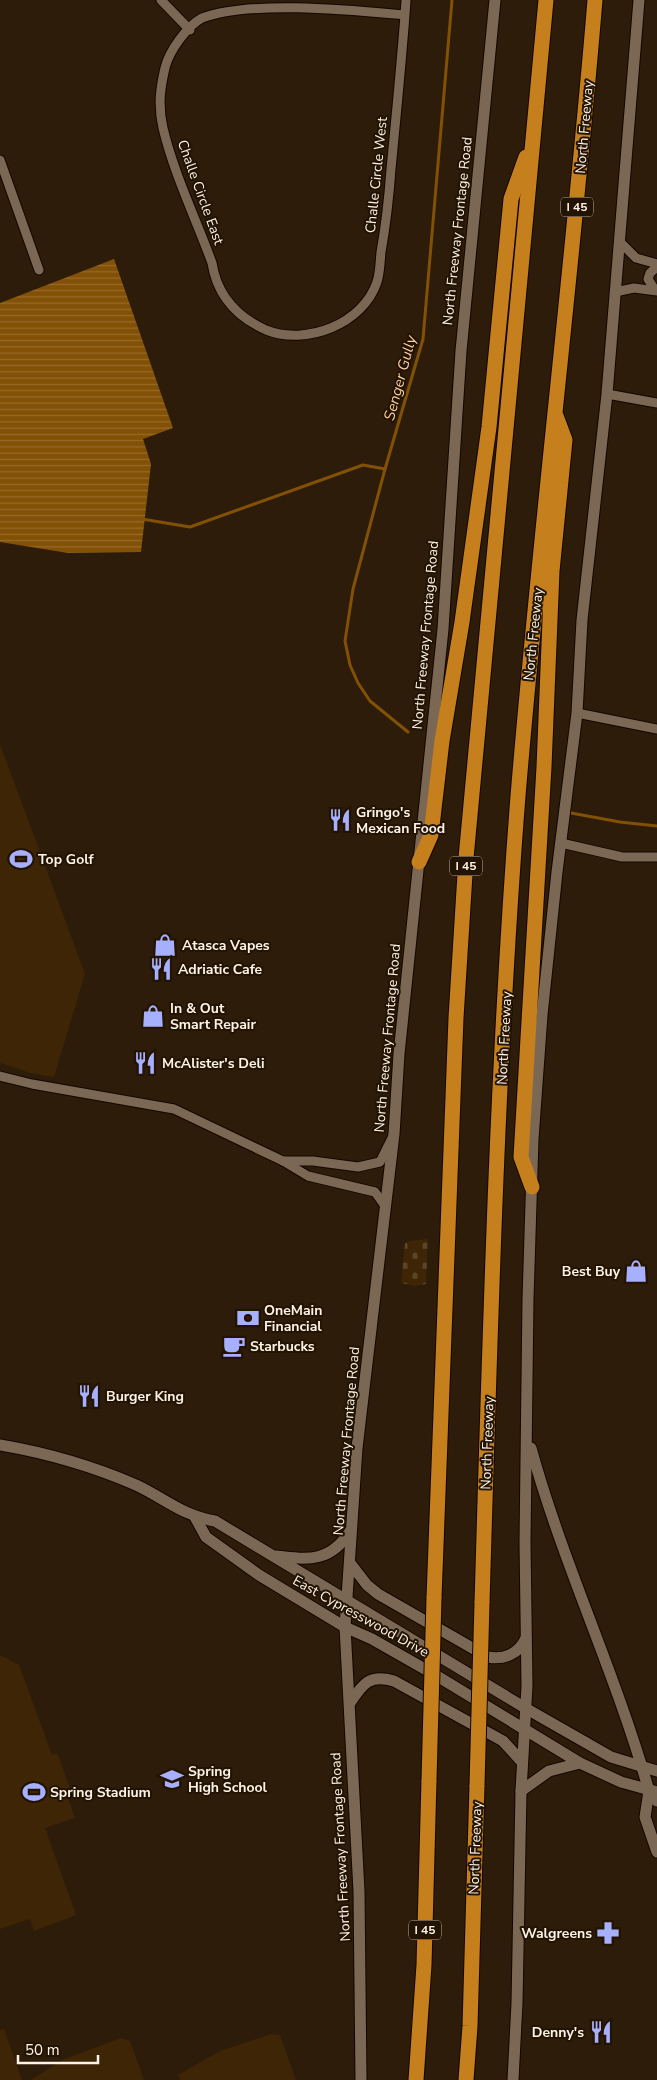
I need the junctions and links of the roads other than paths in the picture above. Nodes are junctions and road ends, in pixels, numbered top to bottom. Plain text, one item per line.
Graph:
1 (160, 0) edge
2 (406, 0) edge
3 (495, 0) edge
4 (546, 0) edge
5 (595, 0) edge
6 (639, 0) edge
7 (405, 15) junction
8 (190, 30) junction
9 (533, 137) junction
10 (0, 160) edge
11 (619, 241) junction
12 (657, 266) edge
13 (39, 270) dead end
14 (656, 290) edge
15 (614, 292) junction
16 (327, 329) joint
17 (607, 394) junction
18 (657, 403) edge
19 (555, 413) junction
20 (577, 712) junction
21 (657, 729) edge
22 (561, 843) junction
23 (657, 857) edge
24 (419, 862) junction
25 (0, 1076) edge
26 (394, 1134) junction
27 (283, 1160) junction
28 (532, 1187) junction
29 (385, 1206) junction
30 (527, 1434) junction
31 (0, 1445) edge
32 (195, 1518) junction
33 (352, 1529) junction
34 (272, 1556) junction
35 (350, 1563) junction
36 (348, 1602) junction
37 (345, 1627) junction
38 (527, 1636) junction
39 (350, 1703) junction
40 (527, 1709) junction
41 (524, 1729) junction
42 (522, 1762) junction
43 (580, 1763) junction
44 (642, 1766) junction
45 (657, 1771) edge
46 (520, 1790) junction
47 (653, 1791) edge
48 (657, 1801) edge
49 (657, 1852) edge
50 (360, 2080) edge
51 (416, 2080) edge
52 (466, 2080) edge
53 (513, 2080) edge

1 - 8 street
2 - 7 street, Challe Circle West
3 - 24 main road, North Freeway Frontage Road
4 - 9 highway, I 45
5 - 19 highway, North Freeway / I 45
6 - 11 main road
7 - 8 street, Challe Circle East
7 - 16 street, Challe Circle West
8 - 16 street, Challe Circle East
9 - 24 highway
9 - 51 highway, I 45, bridge
10 - 13 street
11 - 12 street
11 - 15 main road
12 - 14 street
14 - 15 street
15 - 17 main road
17 - 18 street
17 - 20 main road
19 - 28 highway
19 - 52 highway, North Freeway / I 45, bridge
20 - 21 street
20 - 22 main road
22 - 23 street
22 - 28 main road
24 - 26 main road, North Freeway Frontage Road
25 - 27 street
26 - 27 street
26 - 29 main road, North Freeway Frontage Road
27 - 29 street
28 - 30 main road
29 - 33 main road, North Freeway Frontage Road
30 - 38 main road
30 - 44 main road
31 - 32 main road, East Cypresswood Drive
32 - 34 main road, East Cypresswood Drive
32 - 37 main road, East Cypresswood Drive
33 - 34 main road
33 - 35 main road, North Freeway Frontage Road
34 - 36 main road, East Cypresswood Drive
35 - 36 main road, North Freeway Frontage Road
35 - 38 main road
36 - 37 main road, North Freeway Frontage Road
36 - 40 main road, East Cypresswood Drive
37 - 39 main road, North Freeway Frontage Road
37 - 41 main road, East Cypresswood Drive
38 - 40 main road
39 - 42 main road
39 - 50 main road, North Freeway Frontage Road
40 - 41 main road
40 - 44 main road, East Cypresswood Drive
41 - 42 main road
41 - 43 main road, East Cypresswood Drive
42 - 46 main road
43 - 46 main road
43 - 47 main road, East Cypresswood Drive
44 - 45 main road, East Cypresswood Drive
44 - 47 main road
46 - 53 main road
47 - 48 main road
47 - 49 main road

